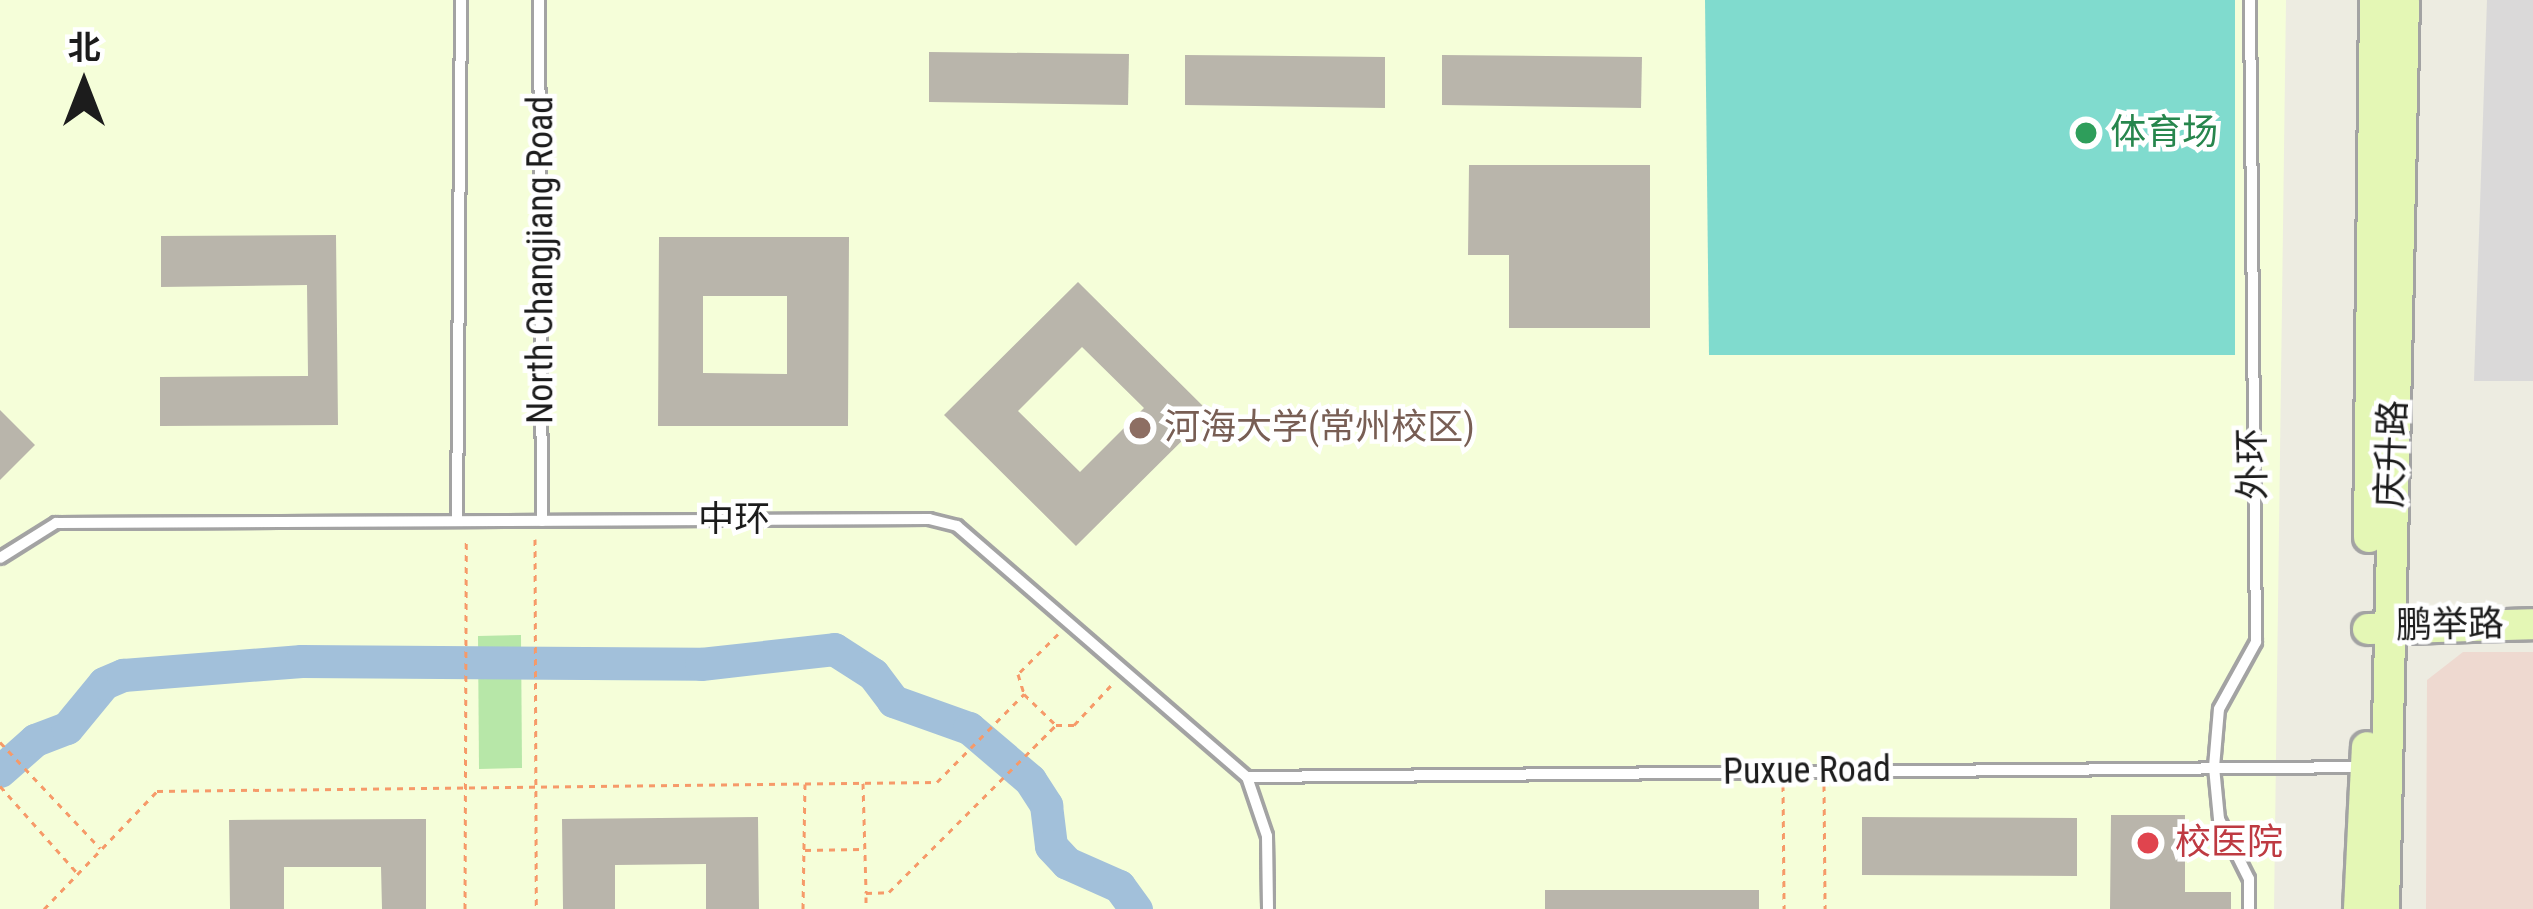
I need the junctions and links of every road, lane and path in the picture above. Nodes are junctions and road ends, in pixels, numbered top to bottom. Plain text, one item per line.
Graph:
1 (461, 0) edge
2 (539, 0) edge
3 (2250, 0) edge
4 (2375, 0) edge
5 (2404, 0) edge
6 (462, 520) junction
7 (539, 521) junction
8 (0, 558) edge
9 (1072, 620) junction
10 (2533, 624) edge
11 (2378, 627) junction
12 (1127, 668) junction
13 (1024, 694) junction
14 (1056, 725) junction
15 (0, 742) edge
16 (2214, 767) junction
17 (2366, 767) junction
18 (1823, 771) junction
19 (1783, 772) junction
20 (1247, 777) junction
21 (864, 783) junction
22 (803, 784) junction
23 (0, 786) edge
24 (466, 788) junction
25 (536, 788) junction
26 (865, 849) junction
27 (101, 850) junction
28 (803, 850) junction
29 (78, 874) junction
30 (866, 893) junction
31 (44, 909) edge
32 (465, 909) edge
33 (536, 909) edge
34 (803, 909) edge
35 (866, 909) edge
36 (1268, 909) edge
37 (1784, 909) edge
38 (1825, 909) edge
39 (2249, 909) edge
40 (2360, 909) edge
41 (2384, 909) edge

1 - 6 lane
2 - 7 lane, North Changjiang Road
3 - 16 lane, 外环
4 - 11 main road, 庆升路
5 - 11 main road, 庆升路
6 - 7 lane, 中环
6 - 8 lane, 中环
6 - 24 path
7 - 9 lane, 中环
7 - 25 path
9 - 12 lane, 中环
9 - 13 path
10 - 11 main road, 鹏举路
11 - 17 main road, 庆升路
11 - 41 main road, 庆升路
12 - 14 path
12 - 20 lane, 中环
13 - 14 path
13 - 21 path
14 - 30 path
15 - 27 path
16 - 17 lane, Puxue Road
16 - 18 lane, Puxue Road
16 - 39 lane, 外环
17 - 40 main road, 庆升路
18 - 19 lane, Puxue Road
18 - 38 path
19 - 20 lane, Puxue Road
19 - 37 path
20 - 36 lane, 中环
21 - 22 path
21 - 26 path
22 - 25 path
22 - 28 path
23 - 29 path
24 - 25 path
24 - 27 path
24 - 32 path
25 - 33 path
26 - 28 path
26 - 30 path
27 - 29 path
28 - 34 path
29 - 31 path
30 - 35 path

